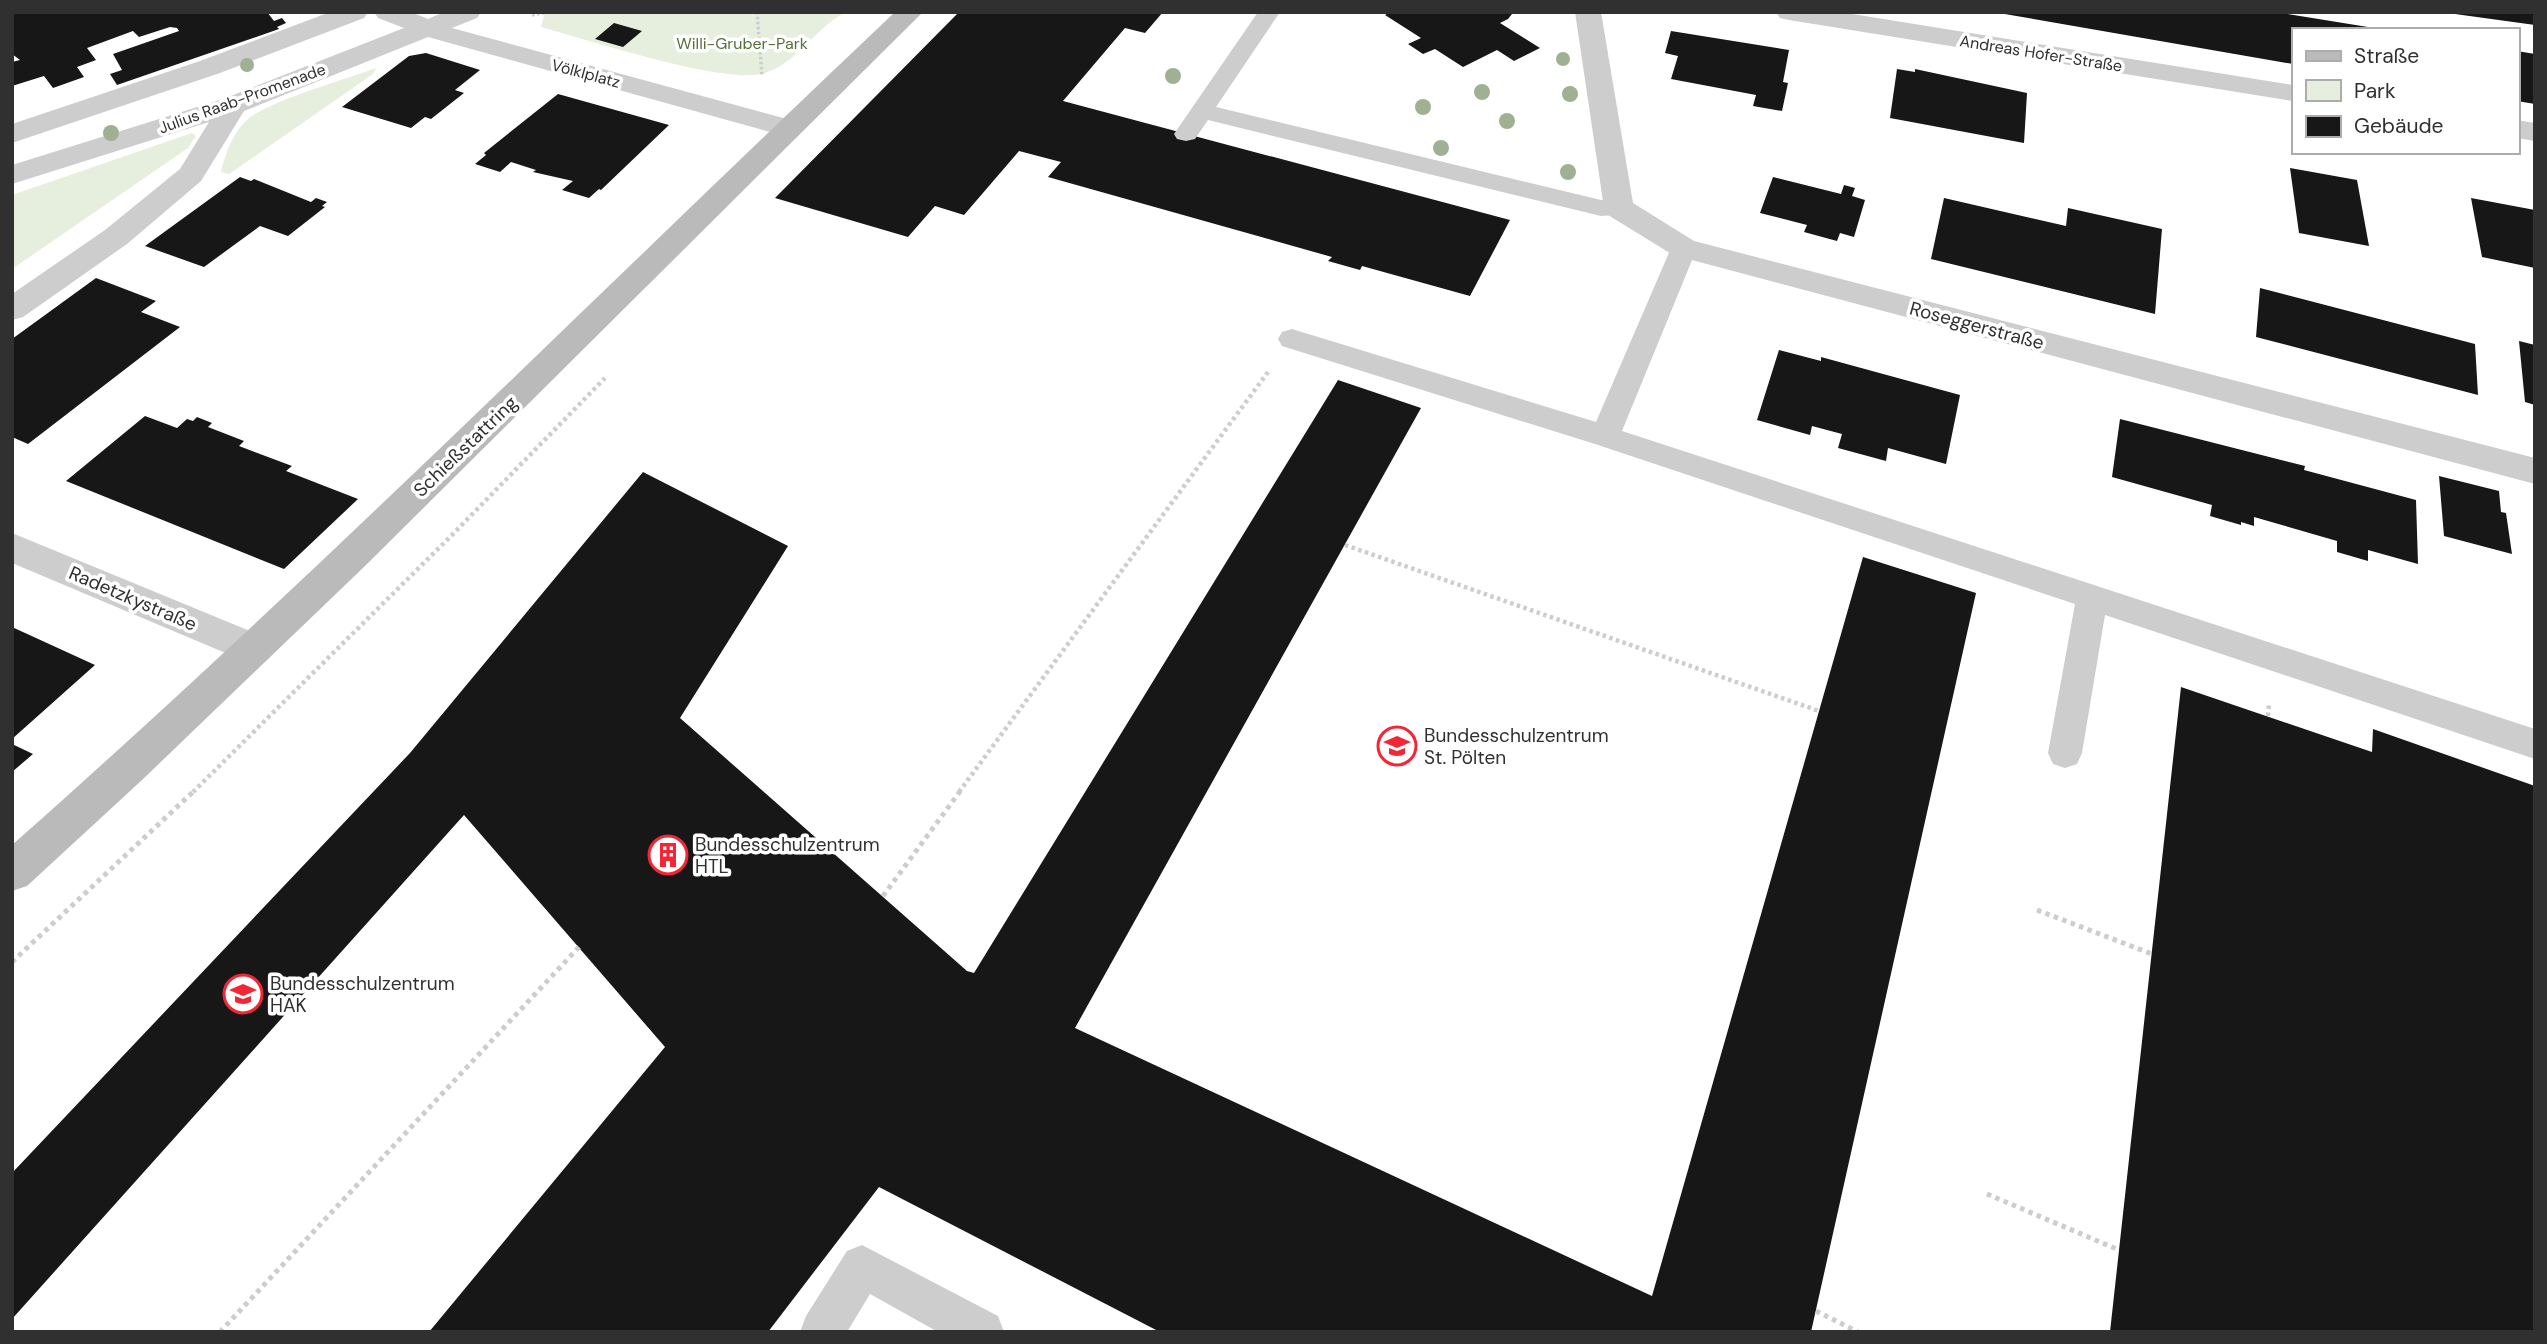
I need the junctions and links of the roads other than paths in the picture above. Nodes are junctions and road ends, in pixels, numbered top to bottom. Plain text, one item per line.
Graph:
1 (355, 12) edge
2 (387, 12) edge
3 (468, 12) edge
4 (910, 12) edge
5 (1269, 12) edge
6 (1588, 12) edge
7 (1789, 12) edge
8 (427, 30) junction
9 (2292, 93) edge
10 (233, 105) junction
11 (1202, 111) junction
12 (788, 128) junction
13 (12, 134) edge
14 (1186, 134) dead end
15 (12, 175) edge
16 (1619, 208) junction
17 (1684, 248) junction
18 (12, 309) edge
19 (1292, 339) road end
20 (1605, 436) junction
21 (2535, 471) edge
22 (12, 547) edge
23 (2092, 597) junction
24 (254, 649) junction
25 (2535, 744) edge
26 (2065, 753) dead end
27 (12, 872) edge
28 (822, 1332) edge
29 (982, 1332) edge

1 - 13 street
2 - 8 street, Völklplatz
3 - 8 street, Julius Raab-Promenade
4 - 12 main road, Schießstattring
5 - 11 lane
6 - 16 street
7 - 9 street, Andreas Hofer-Straße
8 - 10 street, Julius Raab-Promenade
8 - 12 street, Völklplatz
10 - 15 street, Julius Raab-Promenade
10 - 18 street
11 - 14 lane
11 - 16 lane
12 - 24 main road, Schießstattring
16 - 17 street, Roseggerstraße
17 - 20 lane
17 - 21 street, Roseggerstraße
19 - 20 lane
20 - 23 lane
22 - 24 street, Radetzkystraße
23 - 25 lane
23 - 26 lane
24 - 27 main road, Schießstattring
28 - 29 lane

